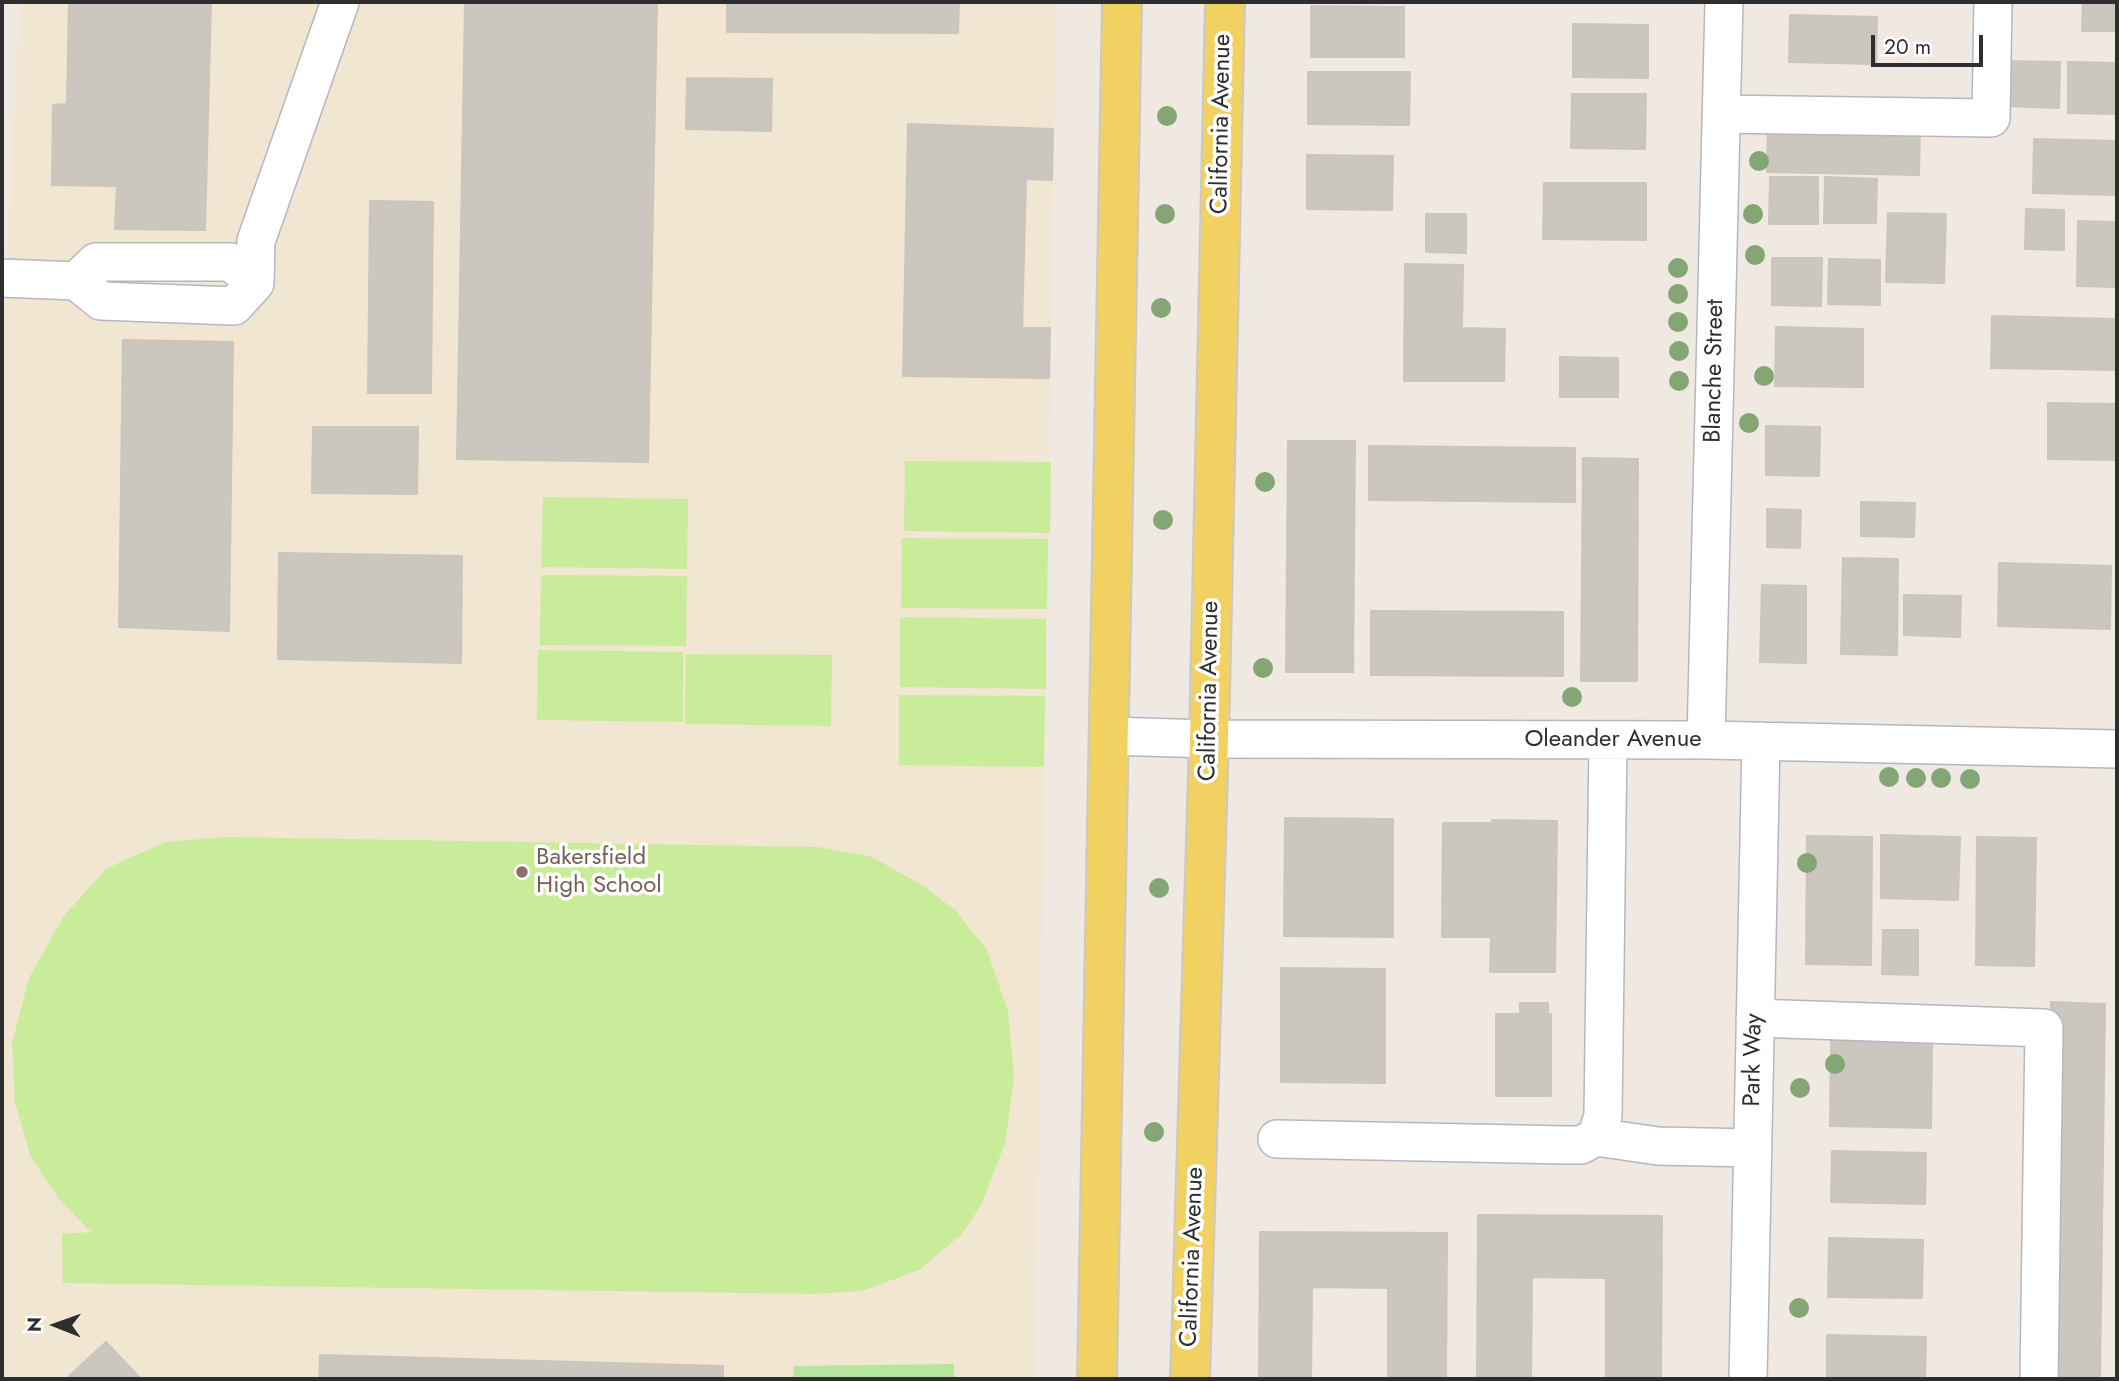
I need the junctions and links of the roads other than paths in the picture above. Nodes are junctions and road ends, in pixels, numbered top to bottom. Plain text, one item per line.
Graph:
1 (340, 2) edge
2 (1122, 2) edge
3 (1225, 2) edge
4 (1724, 2) edge
5 (1993, 2) edge
6 (1721, 114) junction
7 (2, 278) edge
8 (1109, 736) junction
9 (1209, 738) junction
10 (1608, 740) junction
11 (1706, 740) junction
12 (1761, 741) junction
13 (2117, 749) edge
14 (1755, 1017) junction
15 (1596, 1137) junction
16 (1277, 1139) dead end
17 (1753, 1148) junction
18 (1097, 1379) edge
19 (1190, 1379) edge
20 (1748, 1379) edge
21 (2039, 1379) edge

1 - 7 street
2 - 8 main road
3 - 9 main road, California Avenue
4 - 6 street, Blanche Street
5 - 6 street
6 - 11 street, Blanche Street
8 - 9 street, Oleander Avenue
8 - 18 main road
9 - 10 street, Oleander Avenue
9 - 19 main road, California Avenue
10 - 11 street, Oleander Avenue
10 - 15 street
11 - 12 street, Oleander Avenue
12 - 13 street, Oleander Avenue
12 - 14 street, Park Way
14 - 17 street, Park Way
14 - 21 street
15 - 16 street
15 - 17 street
17 - 20 street, Park Way

